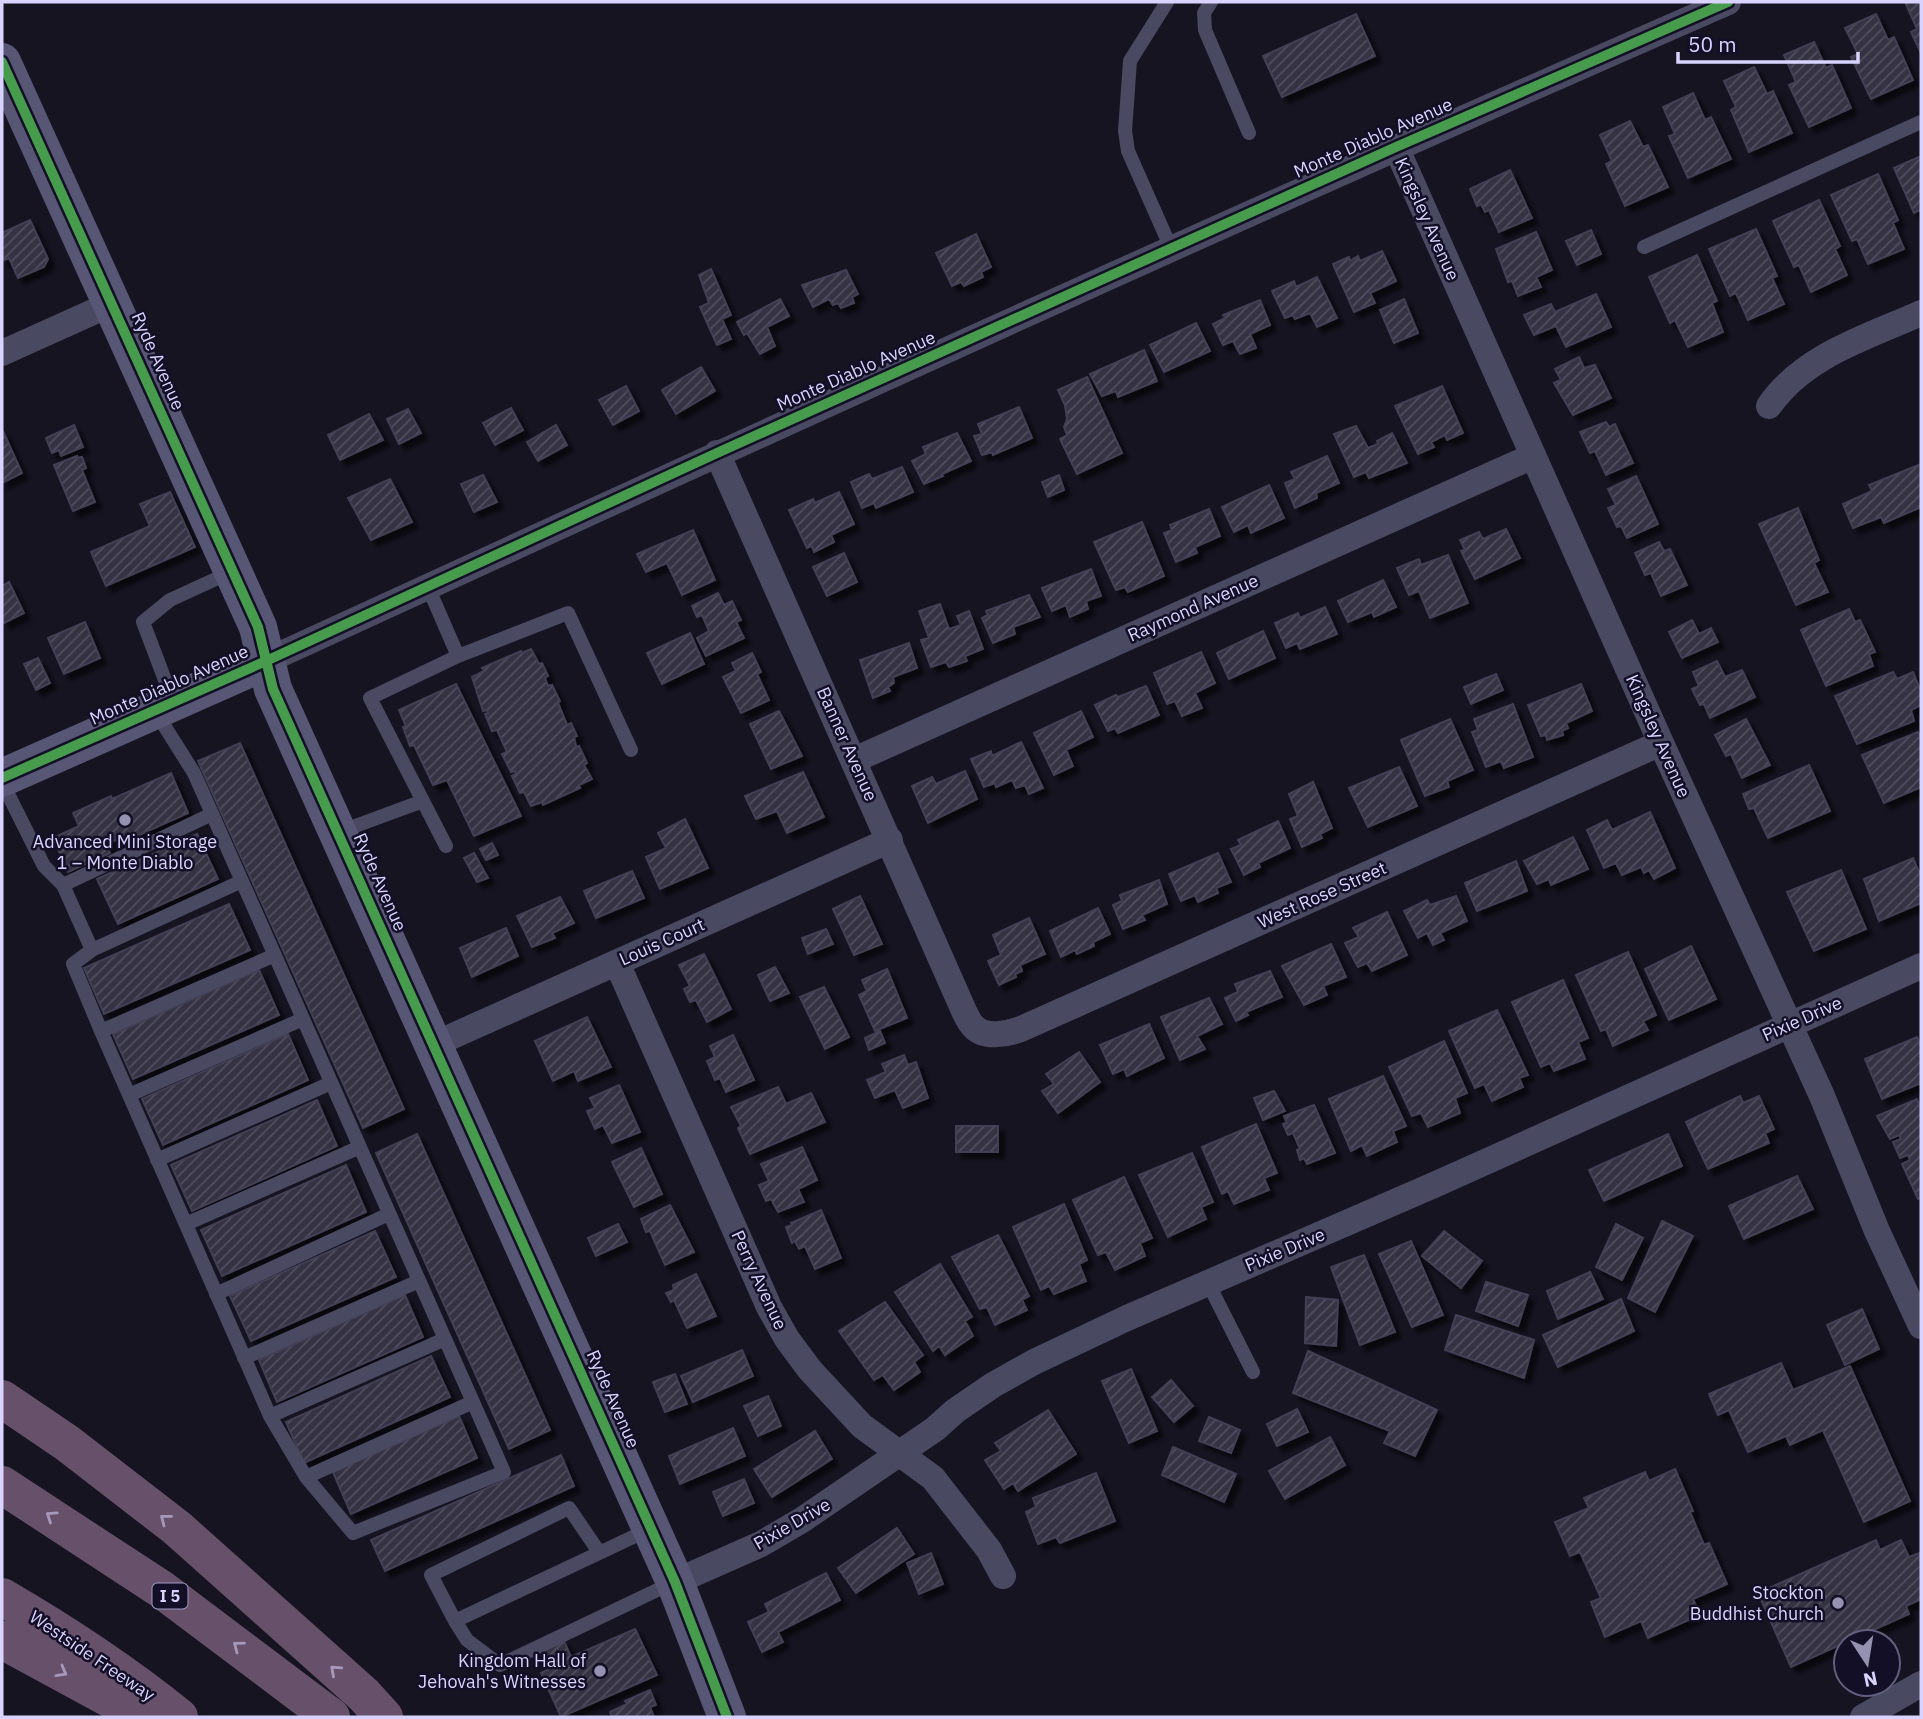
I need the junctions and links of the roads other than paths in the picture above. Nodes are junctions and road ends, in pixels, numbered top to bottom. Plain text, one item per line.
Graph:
1 (1167, 2) edge
2 (1211, 2) edge
3 (1728, 2) edge
4 (2, 62) edge
5 (1921, 122) edge
6 (1250, 133) dead end
7 (1396, 147) junction
8 (1644, 247) dead end
9 (1171, 248) junction
10 (113, 303) junction
11 (1921, 313) edge
12 (2, 353) edge
13 (1769, 406) dead end
14 (717, 453) junction
15 (1533, 456) junction
16 (233, 571) junction
17 (428, 587) junction
18 (458, 656) junction
19 (267, 662) junction
20 (164, 706) junction
21 (1661, 743) junction
22 (631, 750) dead end
23 (854, 760) junction
24 (2, 780) edge
25 (423, 801) junction
26 (212, 814) junction
27 (339, 833) junction
28 (890, 840) junction
29 (446, 846) dead end
30 (242, 881) junction
31 (63, 885) junction
32 (92, 950) junction
33 (275, 956) junction
34 (617, 963) junction
35 (1921, 965) edge
36 (303, 1019) junction
37 (1788, 1025) junction
38 (101, 1031) junction
39 (980, 1031) joint
40 (435, 1044) junction
41 (331, 1083) junction
42 (129, 1095) junction
43 (360, 1147) junction
44 (157, 1160) junction
45 (389, 1214) junction
46 (186, 1224) junction
47 (419, 1281) junction
48 (1208, 1283) junction
49 (216, 1294) junction
50 (1921, 1326) edge
51 (445, 1339) junction
52 (244, 1358) junction
53 (1253, 1372) dead end
54 (2, 1399) edge
55 (473, 1402) junction
56 (270, 1416) junction
57 (898, 1454) junction
58 (306, 1477) junction
59 (2, 1485) edge
60 (652, 1529) junction
61 (599, 1552) junction
62 (1003, 1576) dead end
63 (675, 1582) junction
64 (2, 1597) edge
65 (455, 1622) junction
66 (2, 1640) edge
67 (1921, 1684) edge
68 (144, 1717) edge
69 (179, 1717) edge
70 (331, 1717) edge
71 (384, 1717) edge
72 (727, 1717) edge
73 (1863, 1717) edge

1 - 9 lane
2 - 6 lane
3 - 7 street, Monte Diablo Avenue
4 - 10 street, Ryde Avenue
5 - 8 lane
7 - 9 street, Monte Diablo Avenue
7 - 15 street, Kingsley Avenue
9 - 14 street, Monte Diablo Avenue
10 - 12 street
10 - 16 street, Ryde Avenue
11 - 13 street
14 - 17 street, Monte Diablo Avenue
14 - 23 street, Banner Avenue
15 - 21 street, Kingsley Avenue
15 - 23 street, Raymond Avenue
16 - 19 street, Ryde Avenue
16 - 20 lane
17 - 18 lane
17 - 19 street, Monte Diablo Avenue
18 - 22 lane
18 - 25 lane
19 - 20 street, Monte Diablo Avenue
19 - 27 street, Ryde Avenue
20 - 24 street, Monte Diablo Avenue
20 - 26 lane
21 - 37 street, Kingsley Avenue
21 - 39 street, West Rose Street
23 - 28 street, Banner Avenue
24 - 31 lane
25 - 27 lane
25 - 29 lane
26 - 30 lane
26 - 31 lane
27 - 40 street, Ryde Avenue
28 - 34 street, Louis Court
28 - 39 street, Banner Avenue
30 - 32 lane
30 - 33 lane
31 - 32 lane
32 - 38 lane
33 - 36 lane
33 - 38 lane
34 - 40 street, Louis Court
34 - 57 street, Perry Avenue
35 - 37 street, Pixie Drive
36 - 41 lane
36 - 42 lane
37 - 48 street, Pixie Drive
37 - 50 street, Kingsley Avenue
38 - 42 lane
40 - 60 street, Ryde Avenue
41 - 43 lane
41 - 44 lane
42 - 44 lane
43 - 45 lane
43 - 46 lane
44 - 46 lane
45 - 47 lane
45 - 49 lane
46 - 49 lane
47 - 51 lane
47 - 52 lane
48 - 53 lane
48 - 57 street, Pixie Drive
49 - 52 lane
51 - 55 lane
51 - 56 lane
52 - 56 lane
71 -> 54 highway
55 - 58 lane
55 - 58 lane
56 - 58 lane
57 - 62 street, Perry Avenue
57 - 63 street, Pixie Drive
70 -> 59 highway, I 5
60 - 61 lane
60 - 63 street, Ryde Avenue
61 - 65 lane
61 - 65 lane
63 - 65 lane
63 - 72 street, Ryde Avenue
64 - 69 highway, Westside Freeway
66 -> 68 highway
67 - 73 street

